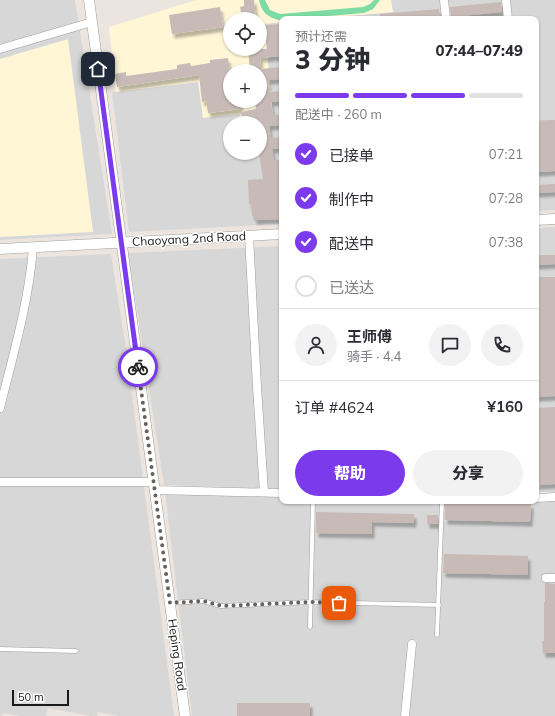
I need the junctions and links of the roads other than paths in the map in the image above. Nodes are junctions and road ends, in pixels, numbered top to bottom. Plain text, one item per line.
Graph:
1 (89, 0) edge
2 (444, 0) edge
3 (506, 0) edge
4 (446, 16) edge
5 (508, 16) edge
6 (92, 22) junction
7 (0, 49) edge
8 (555, 219) edge
9 (539, 220) edge
10 (279, 234) edge
11 (249, 236) junction
12 (121, 243) junction
13 (33, 247) junction
14 (0, 249) edge
15 (0, 408) edge
16 (0, 482) edge
17 (154, 486) junction
18 (264, 492) junction
19 (279, 493) edge
20 (555, 497) edge
21 (539, 498) edge
22 (313, 504) edge
23 (442, 504) edge
24 (546, 578) dead end
25 (555, 578) edge
26 (310, 602) junction
27 (170, 603) junction
28 (439, 605) junction
29 (310, 627) dead end
30 (437, 636) dead end
31 (412, 644) dead end
32 (0, 649) edge
33 (76, 651) dead end
34 (185, 716) edge
35 (405, 716) edge

1 - 6 street, Heping Road
2 - 4 street
3 - 5 street
6 - 7 street
6 - 12 street, Heping Road
8 - 9 street
10 - 11 street, Chaoyang 2nd Road
11 - 12 street, Chaoyang 2nd Road
11 - 18 street
12 - 13 street, Chaoyang 2nd Road
12 - 17 street, Heping Road
13 - 14 street, Chaoyang 2nd Road
13 - 15 street
16 - 17 street
17 - 18 street
17 - 27 street, Heping Road
18 - 19 street
20 - 21 street
22 - 26 lane
23 - 28 lane
24 - 25 street
26 - 27 lane
26 - 28 lane
26 - 29 lane
27 - 34 street, Heping Road
28 - 30 lane
31 - 35 street
32 - 33 lane

